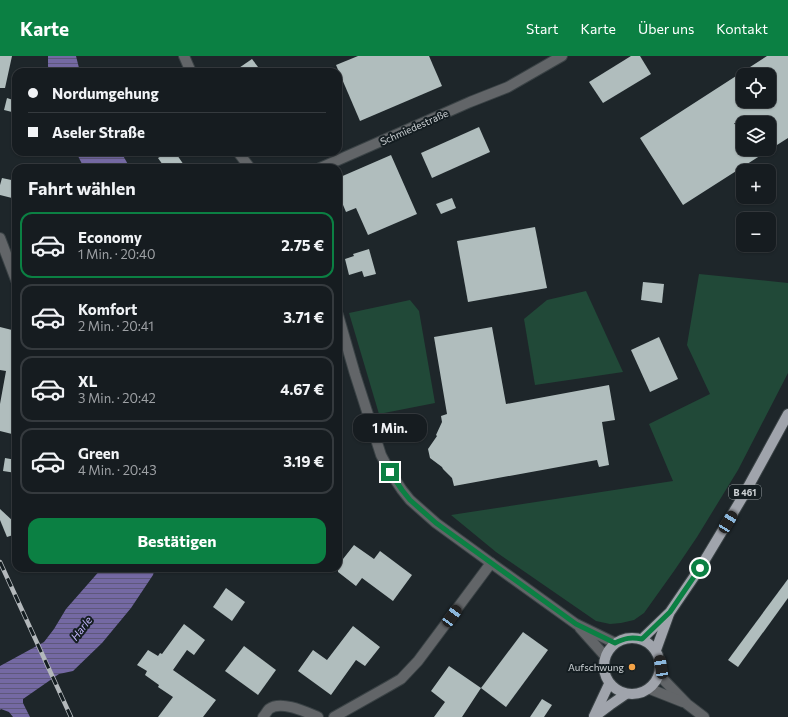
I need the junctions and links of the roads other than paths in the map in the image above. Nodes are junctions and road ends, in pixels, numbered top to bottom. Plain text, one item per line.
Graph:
1 (184, 56) edge
2 (562, 56) edge
3 (189, 68) edge
4 (329, 164) edge
5 (0, 238) edge
6 (12, 270) edge
7 (342, 329) edge
8 (788, 414) edge
9 (491, 563) junction
10 (670, 612) junction
11 (576, 624) junction
12 (642, 639) junction
13 (615, 643) junction
14 (656, 650) junction
15 (605, 656) junction
16 (659, 675) junction
17 (609, 684) junction
18 (650, 689) junction
19 (626, 694) junction
20 (687, 704) junction
21 (263, 717) edge
22 (318, 717) edge
23 (334, 717) edge
24 (593, 717) edge
25 (704, 717) edge

1 - 3 street
2 - 4 street, Schmiedestraße
5 - 6 street
7 - 9 street
8 - 10 main road, B 461
9 - 11 street
9 - 23 street
10 - 12 main road, B 461
10 - 14 main road, B 461
11 - 13 street
11 - 15 street
12 - 13 main road
12 - 14 main road
13 - 15 main road
14 - 16 main road
15 - 17 main road
16 - 18 main road
16 - 20 street
17 - 19 main road
17 - 24 main road
18 - 19 main road
18 - 20 street
19 - 24 main road
20 - 25 street
21 - 22 street

